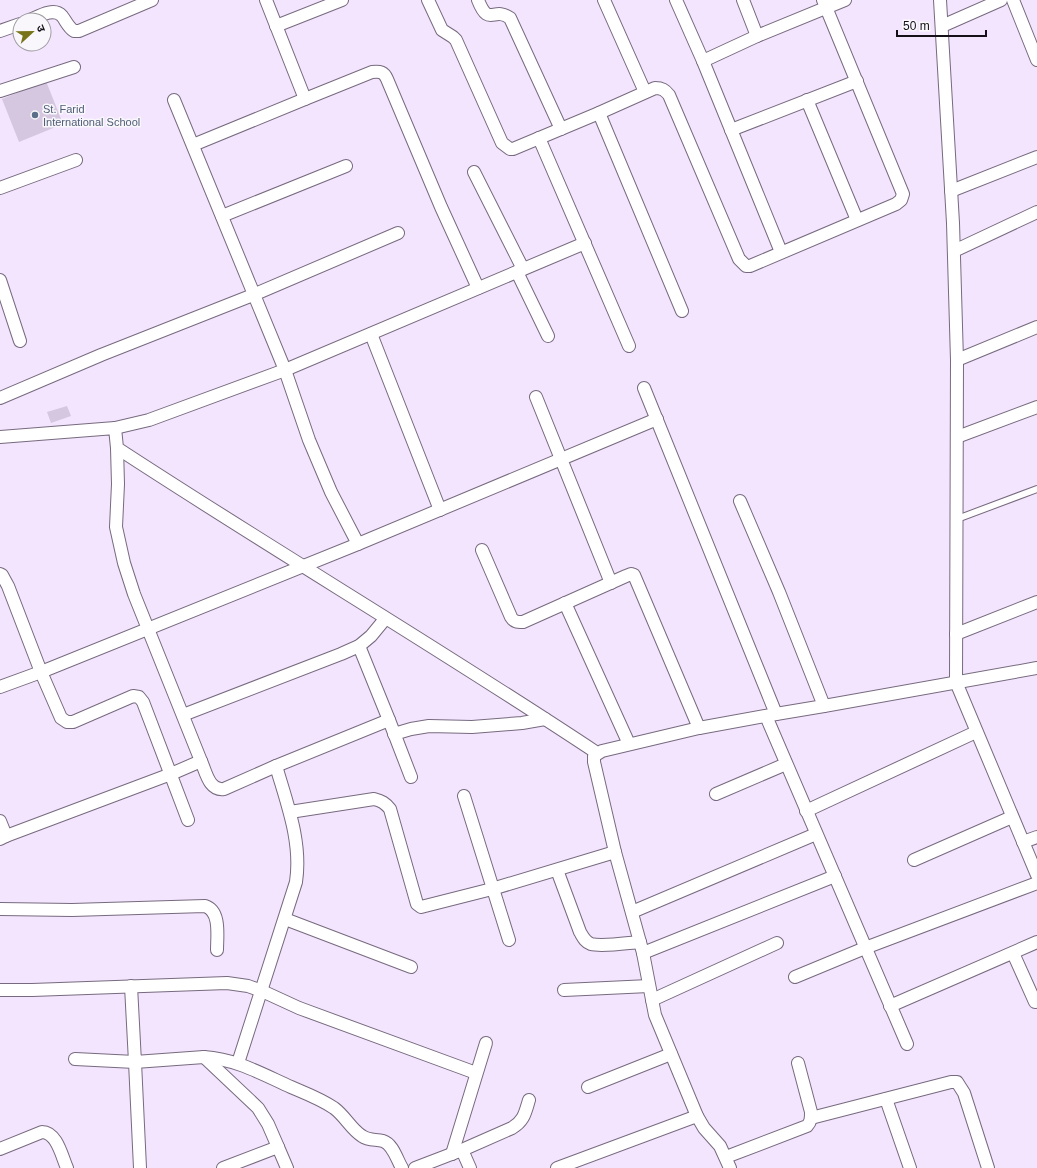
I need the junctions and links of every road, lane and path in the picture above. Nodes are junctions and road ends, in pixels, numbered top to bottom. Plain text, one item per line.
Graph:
1 (152, 0) edge
2 (266, 0) edge
3 (342, 0) edge
4 (428, 0) edge
5 (478, 0) edge
6 (604, 0) edge
7 (676, 0) edge
8 (743, 0) edge
9 (845, 0) edge
10 (940, 0) edge
11 (1001, 0) edge
12 (1013, 0) edge
13 (825, 4) edge
14 (52, 13) edge
15 (276, 26) junction
16 (942, 26) junction
17 (12, 27) edge
18 (0, 31) edge
19 (757, 36) junction
20 (1037, 60) edge
21 (703, 61) junction
22 (74, 67) dead end
23 (857, 81) junction
24 (0, 91) edge
25 (645, 92) junction
26 (305, 99) junction
27 (174, 100) dead end
28 (807, 100) junction
29 (599, 113) junction
30 (561, 130) junction
31 (731, 130) junction
32 (539, 138) junction
33 (193, 146) junction
34 (1037, 157) edge
35 (76, 160) dead end
36 (346, 166) dead end
37 (474, 172) dead end
38 (0, 188) edge
39 (951, 191) junction
40 (1037, 212) edge
41 (222, 216) junction
42 (857, 220) junction
43 (398, 233) dead end
44 (585, 243) junction
45 (954, 251) junction
46 (781, 252) junction
47 (520, 270) junction
48 (0, 280) edge
49 (478, 288) junction
50 (253, 295) junction
51 (682, 311) dead end
52 (1037, 326) edge
53 (371, 334) junction
54 (548, 336) dead end
55 (20, 341) dead end
56 (629, 346) dead end
57 (957, 360) junction
58 (285, 370) junction
59 (644, 388) dead end
60 (536, 397) dead end
61 (0, 398) edge
62 (1037, 407) edge
63 (657, 419) junction
64 (115, 428) junction
65 (958, 437) junction
66 (0, 438) edge
67 (117, 448) junction
68 (560, 459) junction
69 (1037, 489) edge
70 (740, 501) dead end
71 (440, 510) junction
72 (957, 519) junction
73 (358, 544) junction
74 (482, 550) dead end
75 (303, 566) junction
76 (0, 574) edge
77 (611, 583) junction
78 (1037, 602) edge
79 (565, 603) junction
80 (385, 619) junction
81 (149, 629) junction
82 (956, 634) junction
83 (359, 646) junction
84 (1037, 668) edge
85 (41, 672) junction
86 (956, 682) junction
87 (0, 687) edge
88 (824, 706) junction
89 (183, 715) junction
90 (771, 715) junction
91 (545, 719) junction
92 (389, 720) junction
93 (699, 728) junction
94 (976, 732) junction
95 (394, 734) junction
96 (629, 744) junction
97 (597, 753) junction
98 (201, 761) junction
99 (786, 764) junction
100 (276, 766) junction
101 (171, 774) junction
102 (411, 777) dead end
103 (716, 794) dead end
104 (464, 796) dead end
105 (806, 810) junction
106 (290, 812) junction
107 (1012, 817) junction
108 (0, 820) edge
109 (188, 820) dead end
110 (816, 834) junction
111 (1037, 837) edge
112 (3, 838) edge
113 (1023, 842) junction
114 (615, 852) junction
115 (914, 860) dead end
116 (557, 870) junction
117 (835, 876) junction
118 (1037, 876) edge
119 (1037, 883) edge
120 (492, 889) junction
121 (0, 909) edge
122 (632, 912) junction
123 (285, 919) junction
124 (509, 940) dead end
125 (1037, 942) edge
126 (778, 943) dead end
127 (641, 948) junction
128 (865, 948) junction
129 (217, 950) dead end
130 (1013, 953) junction
131 (411, 967) dead end
132 (795, 977) dead end
133 (131, 986) junction
134 (649, 986) junction
135 (0, 990) edge
136 (564, 990) dead end
137 (262, 991) junction
138 (652, 1000) junction
139 (1035, 1002) dead end
140 (890, 1006) junction
141 (486, 1043) dead end
142 (907, 1044) dead end
143 (671, 1054) junction
144 (204, 1057) junction
145 (75, 1059) dead end
146 (135, 1062) junction
147 (238, 1063) junction
148 (798, 1063) dead end
149 (476, 1074) junction
150 (588, 1087) dead end
151 (886, 1099) junction
152 (529, 1100) dead end
153 (697, 1116) junction
154 (811, 1118) junction
155 (278, 1147) junction
156 (0, 1150) edge
157 (457, 1152) junction
158 (728, 1162) edge
159 (67, 1168) edge
160 (140, 1168) edge
161 (223, 1168) edge
162 (287, 1168) edge
163 (402, 1168) edge
164 (415, 1168) edge
165 (470, 1168) edge
166 (557, 1168) edge
167 (910, 1168) edge
168 (988, 1168) edge

1 - 14 street
2 - 15 street
3 - 15 street
4 - 32 street
5 - 30 street
6 - 25 street
7 - 21 street
8 - 19 street
9 - 13 street
10 - 16 street
11 - 16 street
12 - 20 street
13 - 19 street
13 - 23 street
15 - 26 street
16 - 39 street
17 - 18 street
19 - 21 street
21 - 31 street
22 - 24 street
23 - 28 street
23 - 42 street
25 - 29 street
25 - 46 street
26 - 33 street
26 - 49 street
27 - 33 street
28 - 31 street
28 - 42 street
29 - 30 street
29 - 51 street
30 - 32 street
31 - 46 street
32 - 44 street
33 - 41 street
34 - 39 street
35 - 38 street
36 - 41 street
37 - 47 street
39 - 45 street
40 - 45 street
41 - 50 street
42 - 46 street
43 - 50 street
44 - 47 street
44 - 56 street
45 - 57 street
47 - 49 street
47 - 54 street
48 - 55 street
49 - 53 street
50 - 58 street
50 - 61 street
52 - 57 street
53 - 58 street
53 - 71 street
57 - 65 street
58 - 64 street
58 - 73 street
59 - 63 street
60 - 68 street
62 - 65 street
63 - 68 street
63 - 90 street
64 - 66 street
64 - 67 street
65 - 72 street
67 - 75 street
67 - 81 street
68 - 71 street
68 - 77 street
69 - 72 lane
70 - 88 street
71 - 73 street
72 - 82 street
73 - 75 street
74 - 79 street
75 - 80 street
75 - 81 street
76 - 85 street
77 - 79 street
77 - 93 street
78 - 82 street
79 - 96 street
80 - 83 street
80 - 91 street
81 - 85 street
81 - 89 street
82 - 86 street
83 - 89 street
83 - 92 street
84 - 86 street
85 - 87 street
85 - 101 street
86 - 88 street
86 - 94 street
88 - 90 street
89 - 98 street
90 - 93 street
90 - 99 street
91 - 95 street
91 - 97 street
92 - 95 street
92 - 100 street
93 - 96 street
94 - 105 street
94 - 107 street
95 - 102 street
96 - 97 street
97 - 114 street
98 - 100 street
98 - 101 street
99 - 103 street
99 - 105 street
100 - 106 street
101 - 109 street
101 - 112 street
104 - 120 street
105 - 110 street
106 - 120 street
106 - 123 street
107 - 113 street
107 - 115 street
108 - 112 street
110 - 117 street
110 - 122 street
111 - 113 street
113 - 118 street
114 - 116 street
114 - 122 street
116 - 120 street
116 - 127 street
117 - 127 street
117 - 128 street
119 - 128 street
120 - 124 street
121 - 129 street
122 - 127 street
123 - 131 street
123 - 137 street
125 - 130 street
126 - 138 street
127 - 134 street
128 - 132 street
128 - 140 street
130 - 139 street
130 - 140 street
133 - 135 street
133 - 137 street
133 - 146 street
134 - 136 street
134 - 138 street
137 - 147 street
137 - 149 street
138 - 143 street
140 - 142 street
141 - 149 street
143 - 150 street
143 - 153 street
144 - 146 street
144 - 147 street
144 - 155 street
145 - 146 street
146 - 160 street
147 - 163 street
148 - 154 street
149 - 157 street
151 - 154 street
151 - 167 street
151 - 168 street
152 - 157 street
153 - 158 street
153 - 166 street
154 - 158 street
155 - 161 street
155 - 162 street
156 - 159 street
157 - 164 street
157 - 165 street

